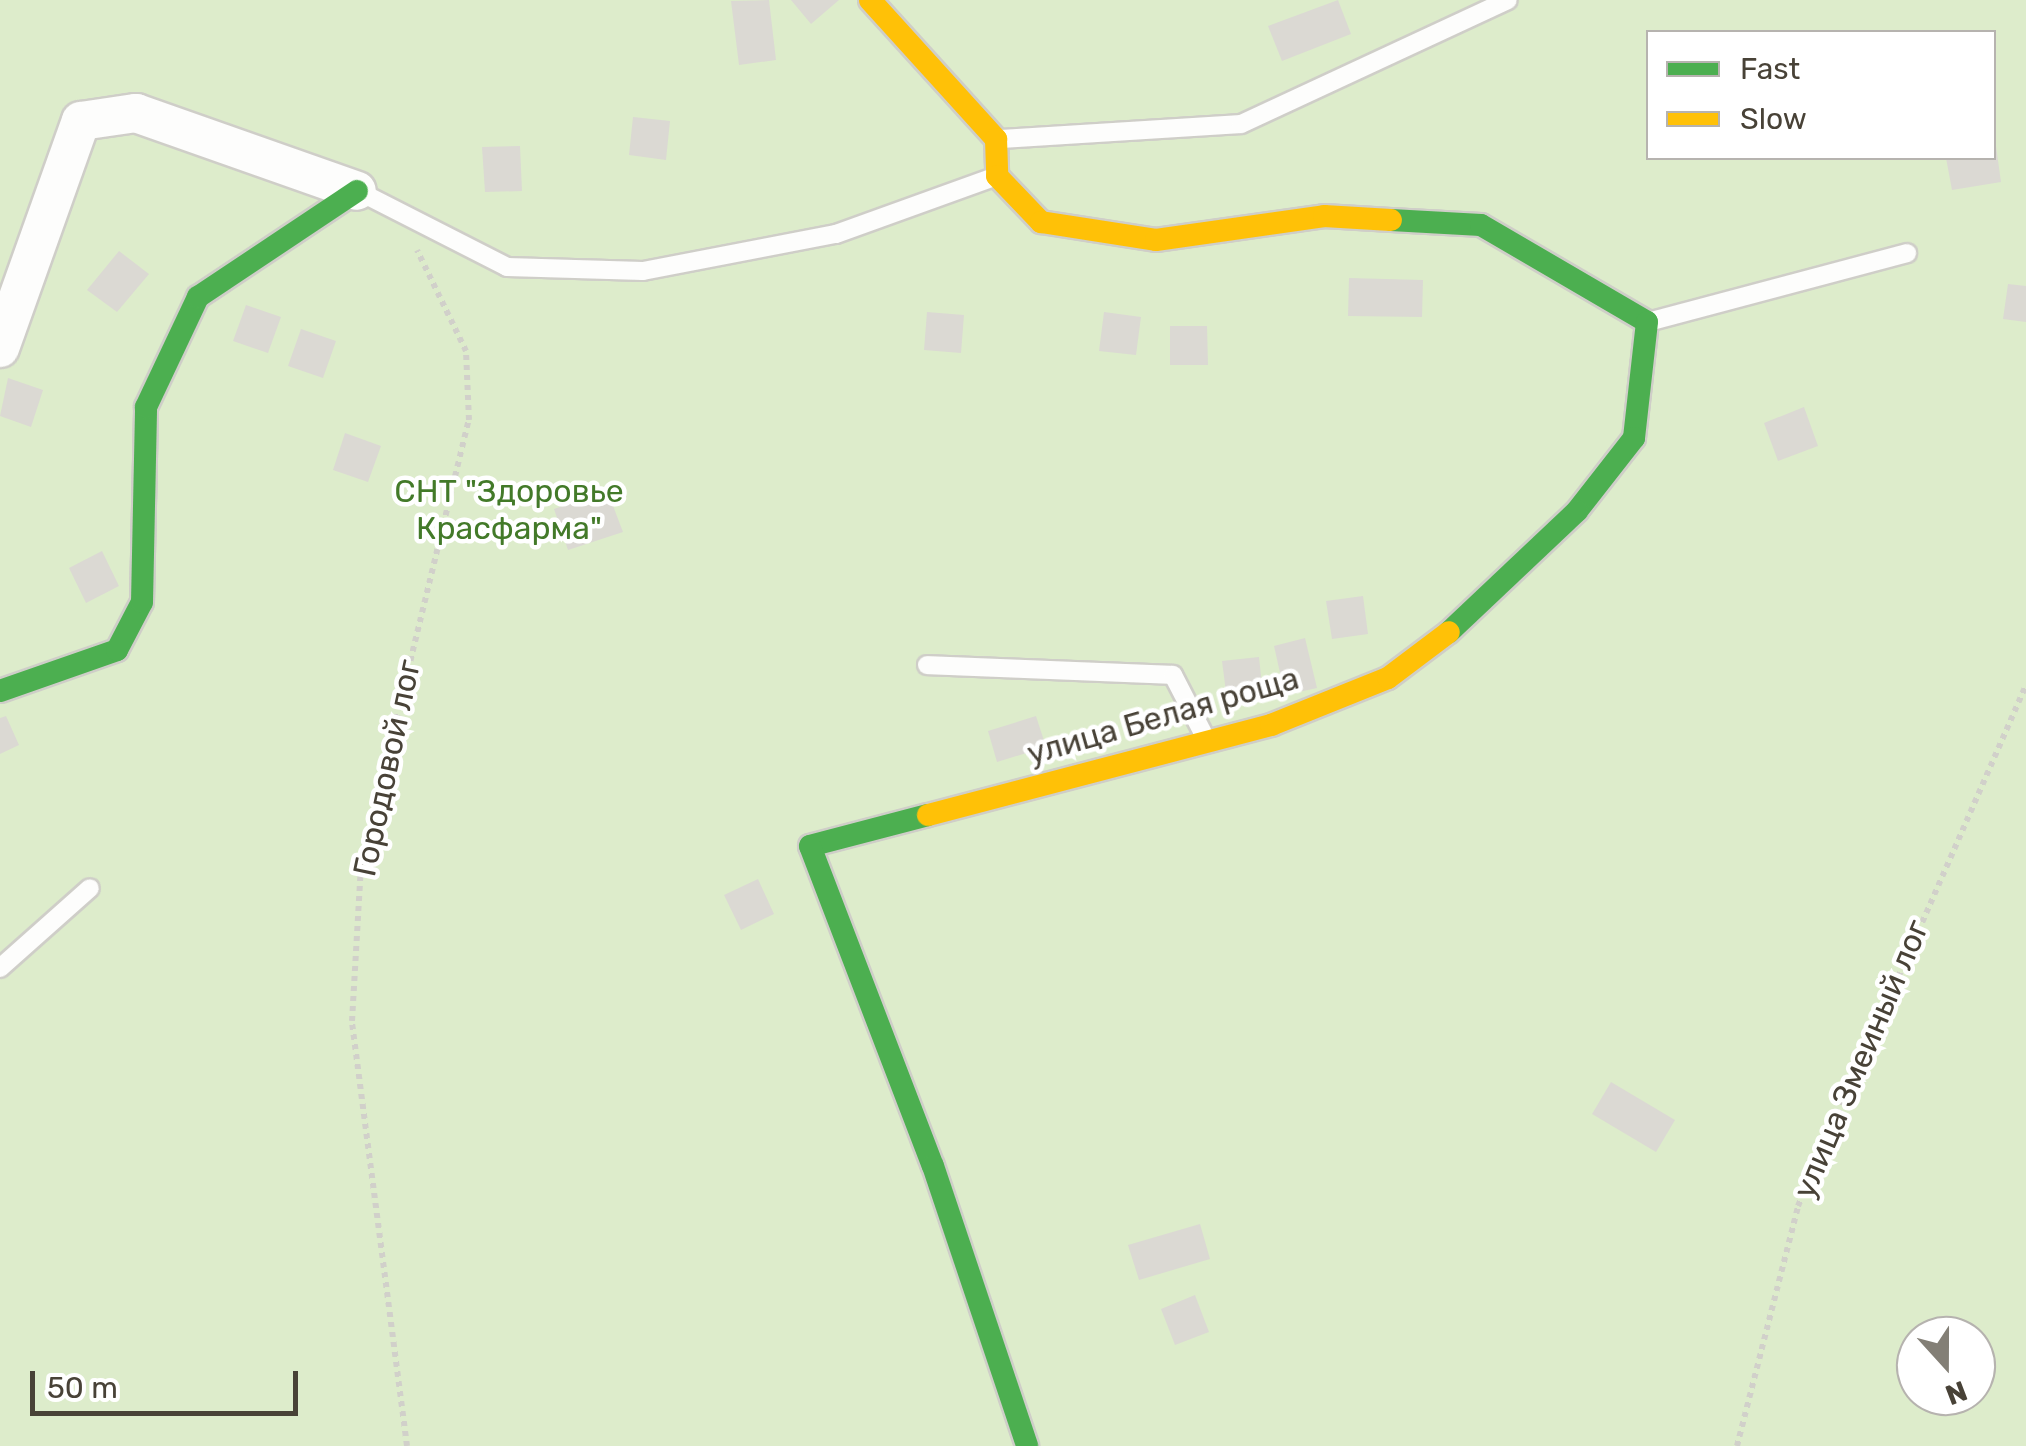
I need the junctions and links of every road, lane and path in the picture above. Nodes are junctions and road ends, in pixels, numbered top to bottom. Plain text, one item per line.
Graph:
1 (870, 0) edge
2 (1508, 0) edge
3 (996, 139) junction
4 (997, 176) junction
5 (356, 191) junction
6 (410, 234) dead end
7 (1907, 253) dead end
8 (1647, 322) junction
9 (0, 348) edge
10 (927, 665) dead end
11 (2026, 685) edge
12 (0, 691) edge
13 (1206, 740) junction
14 (90, 888) dead end
15 (0, 968) edge
16 (407, 1446) edge
17 (1026, 1446) edge
18 (1736, 1446) edge

1 - 3 street
2 - 3 lane
3 - 4 street
4 - 5 lane
4 - 8 street
5 - 9 street
5 - 12 street
6 - 16 path, Городовой лог
7 - 8 lane
8 - 13 street, улица Белая роща
10 - 13 lane
11 - 18 path, улица Змеиный лог
13 - 17 street, улица Белая роща
14 - 15 lane

